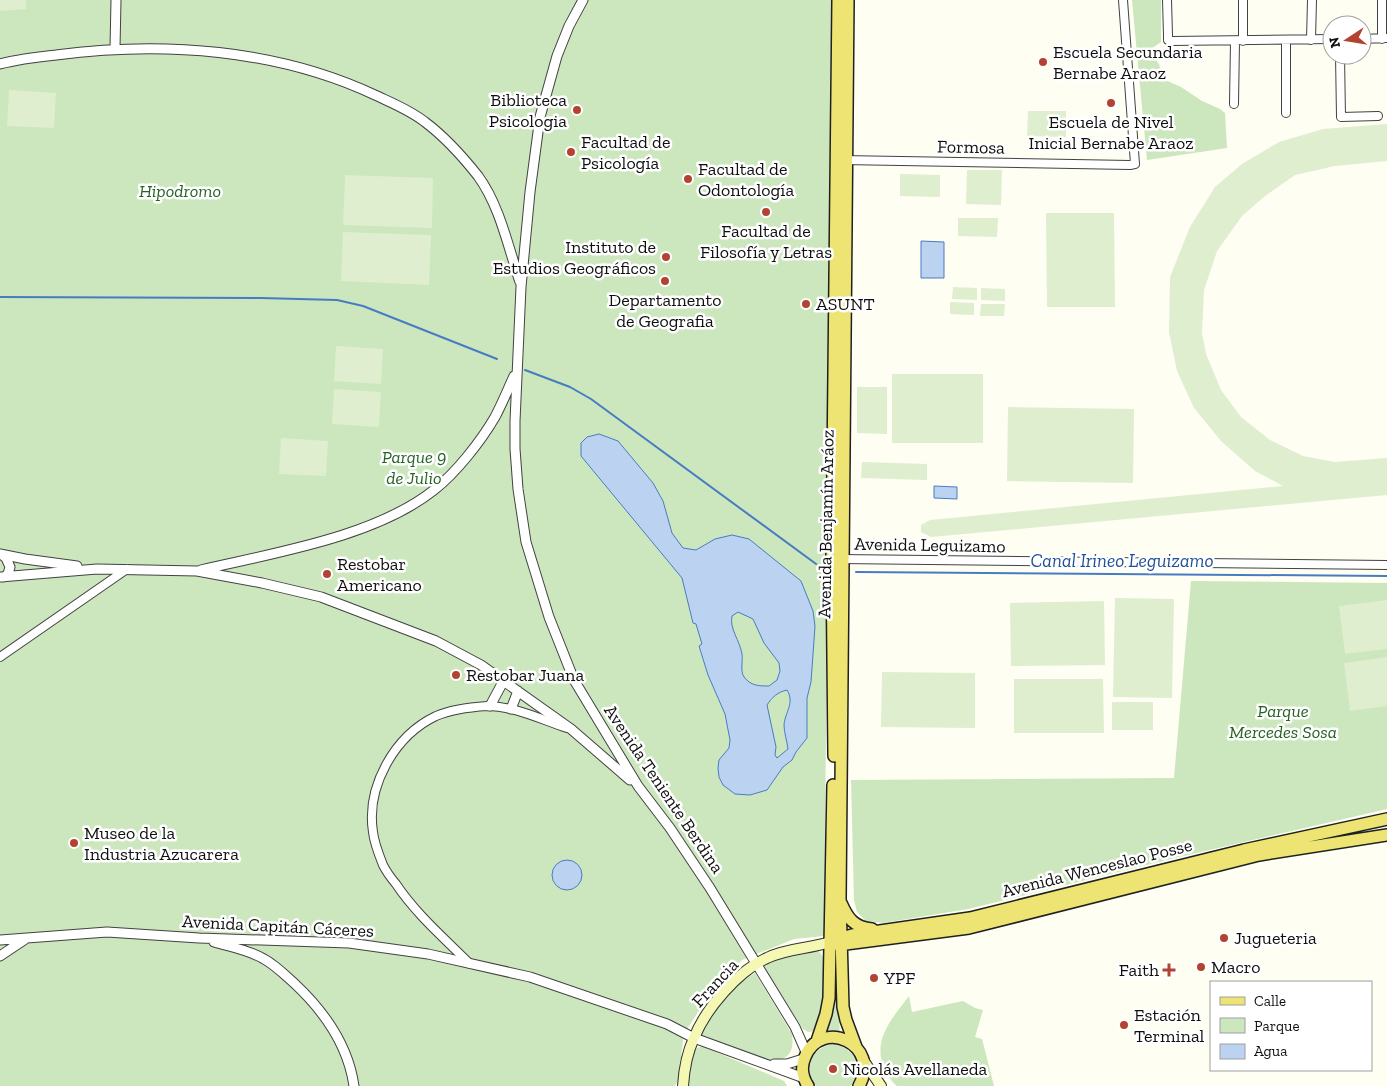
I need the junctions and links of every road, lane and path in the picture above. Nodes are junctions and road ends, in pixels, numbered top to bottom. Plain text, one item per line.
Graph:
1 (116, 0) edge
2 (583, 0) edge
3 (838, 0) edge
4 (848, 0) edge
5 (1122, 0) edge
6 (1167, 0) edge
7 (1244, 0) edge
8 (1312, 0) edge
9 (1382, 0) edge
10 (1385, 38) edge
11 (1372, 39) edge
12 (1286, 40) junction
13 (1312, 40) junction
14 (1322, 40) edge
15 (1239, 41) junction
16 (115, 48) junction
17 (0, 64) edge
18 (1340, 65) edge
19 (1234, 104) dead end
20 (1286, 113) dead end
21 (1378, 116) dead end
22 (841, 160) junction
23 (521, 287) junction
24 (516, 371) junction
25 (0, 554) edge
26 (837, 559) junction
27 (1387, 565) edge
28 (97, 569) junction
29 (127, 569) junction
30 (197, 571) junction
31 (2, 577) edge
32 (0, 658) edge
33 (504, 680) junction
34 (518, 691) junction
35 (490, 706) junction
36 (511, 709) junction
37 (570, 729) junction
38 (638, 786) junction
39 (1387, 819) edge
40 (1387, 835) edge
41 (840, 900) junction
42 (881, 931) junction
43 (199, 938) junction
44 (0, 940) edge
45 (24, 940) junction
46 (837, 942) junction
47 (860, 942) junction
48 (816, 946) joint
49 (0, 956) edge
50 (470, 964) junction
51 (756, 964) junction
52 (841, 977) junction
53 (694, 1038) junction
54 (856, 1047) junction
55 (810, 1049) junction
56 (863, 1060) junction
57 (764, 1064) junction
58 (805, 1083) edge
59 (354, 1086) edge
60 (683, 1086) edge
61 (859, 1086) edge
62 (881, 1086) edge

1 - 16 street
2 - 23 street, Avenida Teniente Berdina
3 - 22 main road, Avenida Benjamín Aráoz
4 - 22 main road, Avenida Benjamín Aráoz
5 - 22 street, Formosa
6 - 15 street
7 - 15 street
8 - 13 street
9 - 10 street
10 - 11 street
12 - 13 street
12 - 15 street
12 - 20 street
13 - 14 street
15 - 19 street
16 - 17 street
16 - 23 street
18 - 21 street
22 - 26 main road, Avenida Benjamín Aráoz
23 - 24 street, Avenida Teniente Berdina
24 - 30 street
24 - 38 street, Avenida Teniente Berdina
25 - 28 street
25 - 31 street
26 - 27 street, Avenida Leguizamo
26 - 41 main road, Avenida Benjamín Aráoz
26 - 46 main road, Avenida Benjamín Aráoz
28 - 29 street
28 - 31 street
29 - 30 street
29 - 32 street
30 - 33 street
33 - 34 street
33 - 35 street
34 - 36 street
34 - 37 street
35 - 36 street
35 - 50 street
36 - 37 street
37 - 38 street
38 - 51 street, Avenida Teniente Berdina
39 - 42 main road, Avenida Wenceslao Posse
40 - 47 main road
41 - 42 main road
41 - 46 main road, Avenida Benjamín Aráoz
42 - 46 main road, Avenida Wenceslao Posse
43 - 45 street, Avenida Capitán Cáceres
43 - 50 street, Avenida Capitán Cáceres
43 - 59 street
44 - 45 street, Avenida Capitán Cáceres
45 - 49 street
46 - 47 main road
46 - 48 main road, Avenida Wenceslao Posse
46 - 52 main road, Avenida Benjamín Aráoz
46 - 55 main road, Avenida Benjamín Aráoz
47 - 52 main road
48 - 51 main road, Francia
50 - 53 street, Avenida Capitán Cáceres
51 - 53 main road, Francia
51 - 55 street, Avenida Teniente Berdina
52 - 54 main road, Avenida Benjamín Aráoz
53 - 57 street, Avenida Capitán Cáceres
53 - 60 main road, Francia
54 - 55 main road
54 - 56 main road, Avenida Benjamín Aráoz
55 - 57 street
55 - 58 main road
56 - 61 main road
56 - 62 main road
57 - 58 street, Avenida Capitán Cáceres

